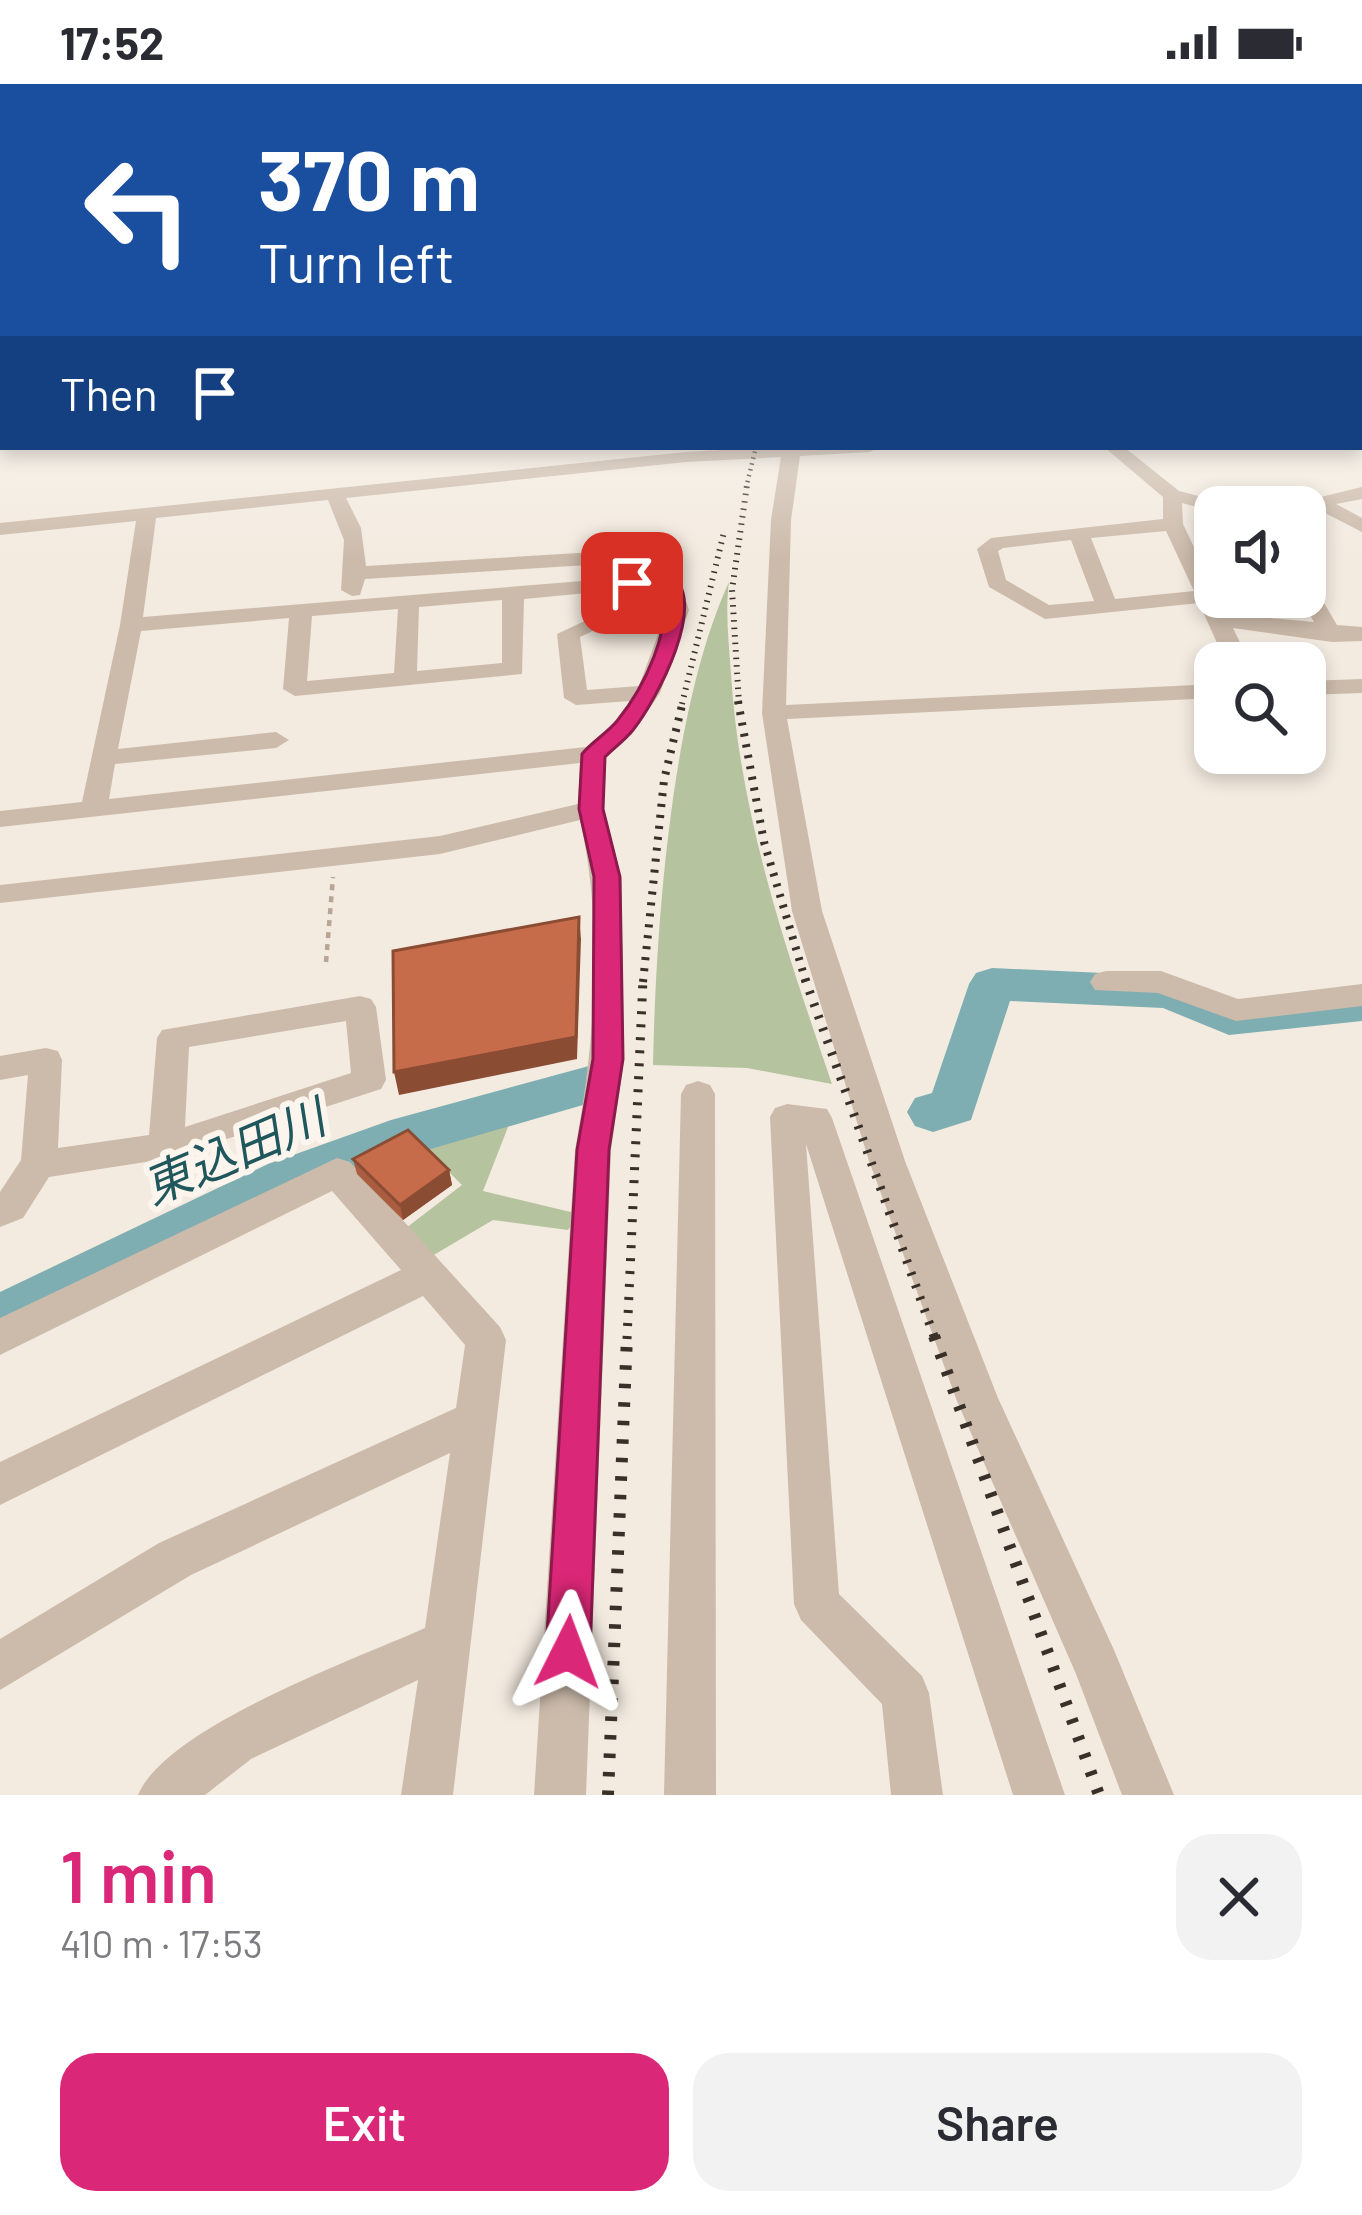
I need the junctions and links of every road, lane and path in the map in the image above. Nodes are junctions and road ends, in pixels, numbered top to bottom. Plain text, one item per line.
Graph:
1 (561, 450) edge
2 (792, 450) edge
3 (1117, 450) edge
4 (571, 469) junction
5 (1362, 493) edge
6 (334, 494) junction
7 (1172, 495) junction
8 (1326, 499) edge
9 (1194, 501) edge
10 (1326, 506) edge
11 (147, 513) junction
12 (1173, 524) junction
13 (1362, 526) edge
14 (0, 529) edge
15 (1079, 533) junction
16 (1194, 566) edge
17 (356, 573) junction
18 (668, 580) junction
19 (596, 586) junction
20 (513, 592) junction
21 (1194, 597) edge
22 (409, 599) junction
23 (349, 604) junction
24 (1106, 606) junction
25 (301, 610) junction
26 (1322, 618) edge
27 (1221, 620) joint
28 (131, 625) junction
29 (1362, 634) edge
30 (1332, 635) junction
31 (1230, 642) edge
32 (405, 680) junction
33 (1362, 686) edge
34 (1326, 687) edge
35 (648, 693) junction
36 (1194, 693) edge
37 (774, 713) junction
38 (276, 740) dead end
39 (593, 754) junction
40 (104, 758) junction
41 (94, 807) junction
42 (591, 809) junction
43 (0, 819) edge
44 (334, 859) junction
45 (0, 894) edge
46 (326, 962) dead end
47 (1106, 982) dead end
48 (1362, 995) edge
49 (0, 1068) edge
50 (698, 1094) dead end
51 (166, 1145) junction
52 (39, 1163) junction
53 (0, 1212) edge
54 (428, 1275) junction
55 (0, 1337) edge
56 (475, 1420) junction
57 (0, 1484) edge
58 (447, 1642) junction
59 (0, 1666) edge
60 (164, 1795) edge
61 (427, 1795) edge
62 (560, 1795) edge
63 (690, 1795) edge
64 (917, 1795) edge
65 (1039, 1795) edge
66 (1148, 1795) edge

1 - 4 street
2 - 4 street
2 - 37 street
3 - 7 street
4 - 6 street
5 - 8 street
6 - 11 street
6 - 17 street
7 - 9 street
7 - 12 street
10 - 13 street
11 - 14 street
11 - 28 street
12 - 15 street
12 - 16 street
15 - 24 street
15 - 24 street
17 - 18 street
17 - 23 street
18 - 19 street
18 - 35 street
19 - 20 street
19 - 35 street
20 - 22 street
20 - 32 street
21 - 24 street
22 - 23 street
22 - 32 street
23 - 25 street
25 - 28 street
25 - 32 street
26 - 30 street
27 - 30 street
27 - 31 street
28 - 40 street
29 - 30 street
33 - 34 street
35 - 39 street
36 - 37 street
37 - 66 street
38 - 40 street
39 - 41 street
39 - 42 street
40 - 41 street
41 - 43 street
42 - 44 street
42 - 62 street
44 - 45 street
44 - 46 path
47 - 48 street
49 - 52 street
50 - 63 street
51 - 51 street
51 - 52 street
52 - 53 street
54 - 55 street
54 - 56 street
54 - 57 street
56 - 58 street
56 - 59 street
58 - 60 street
58 - 61 street
64 - 65 street

